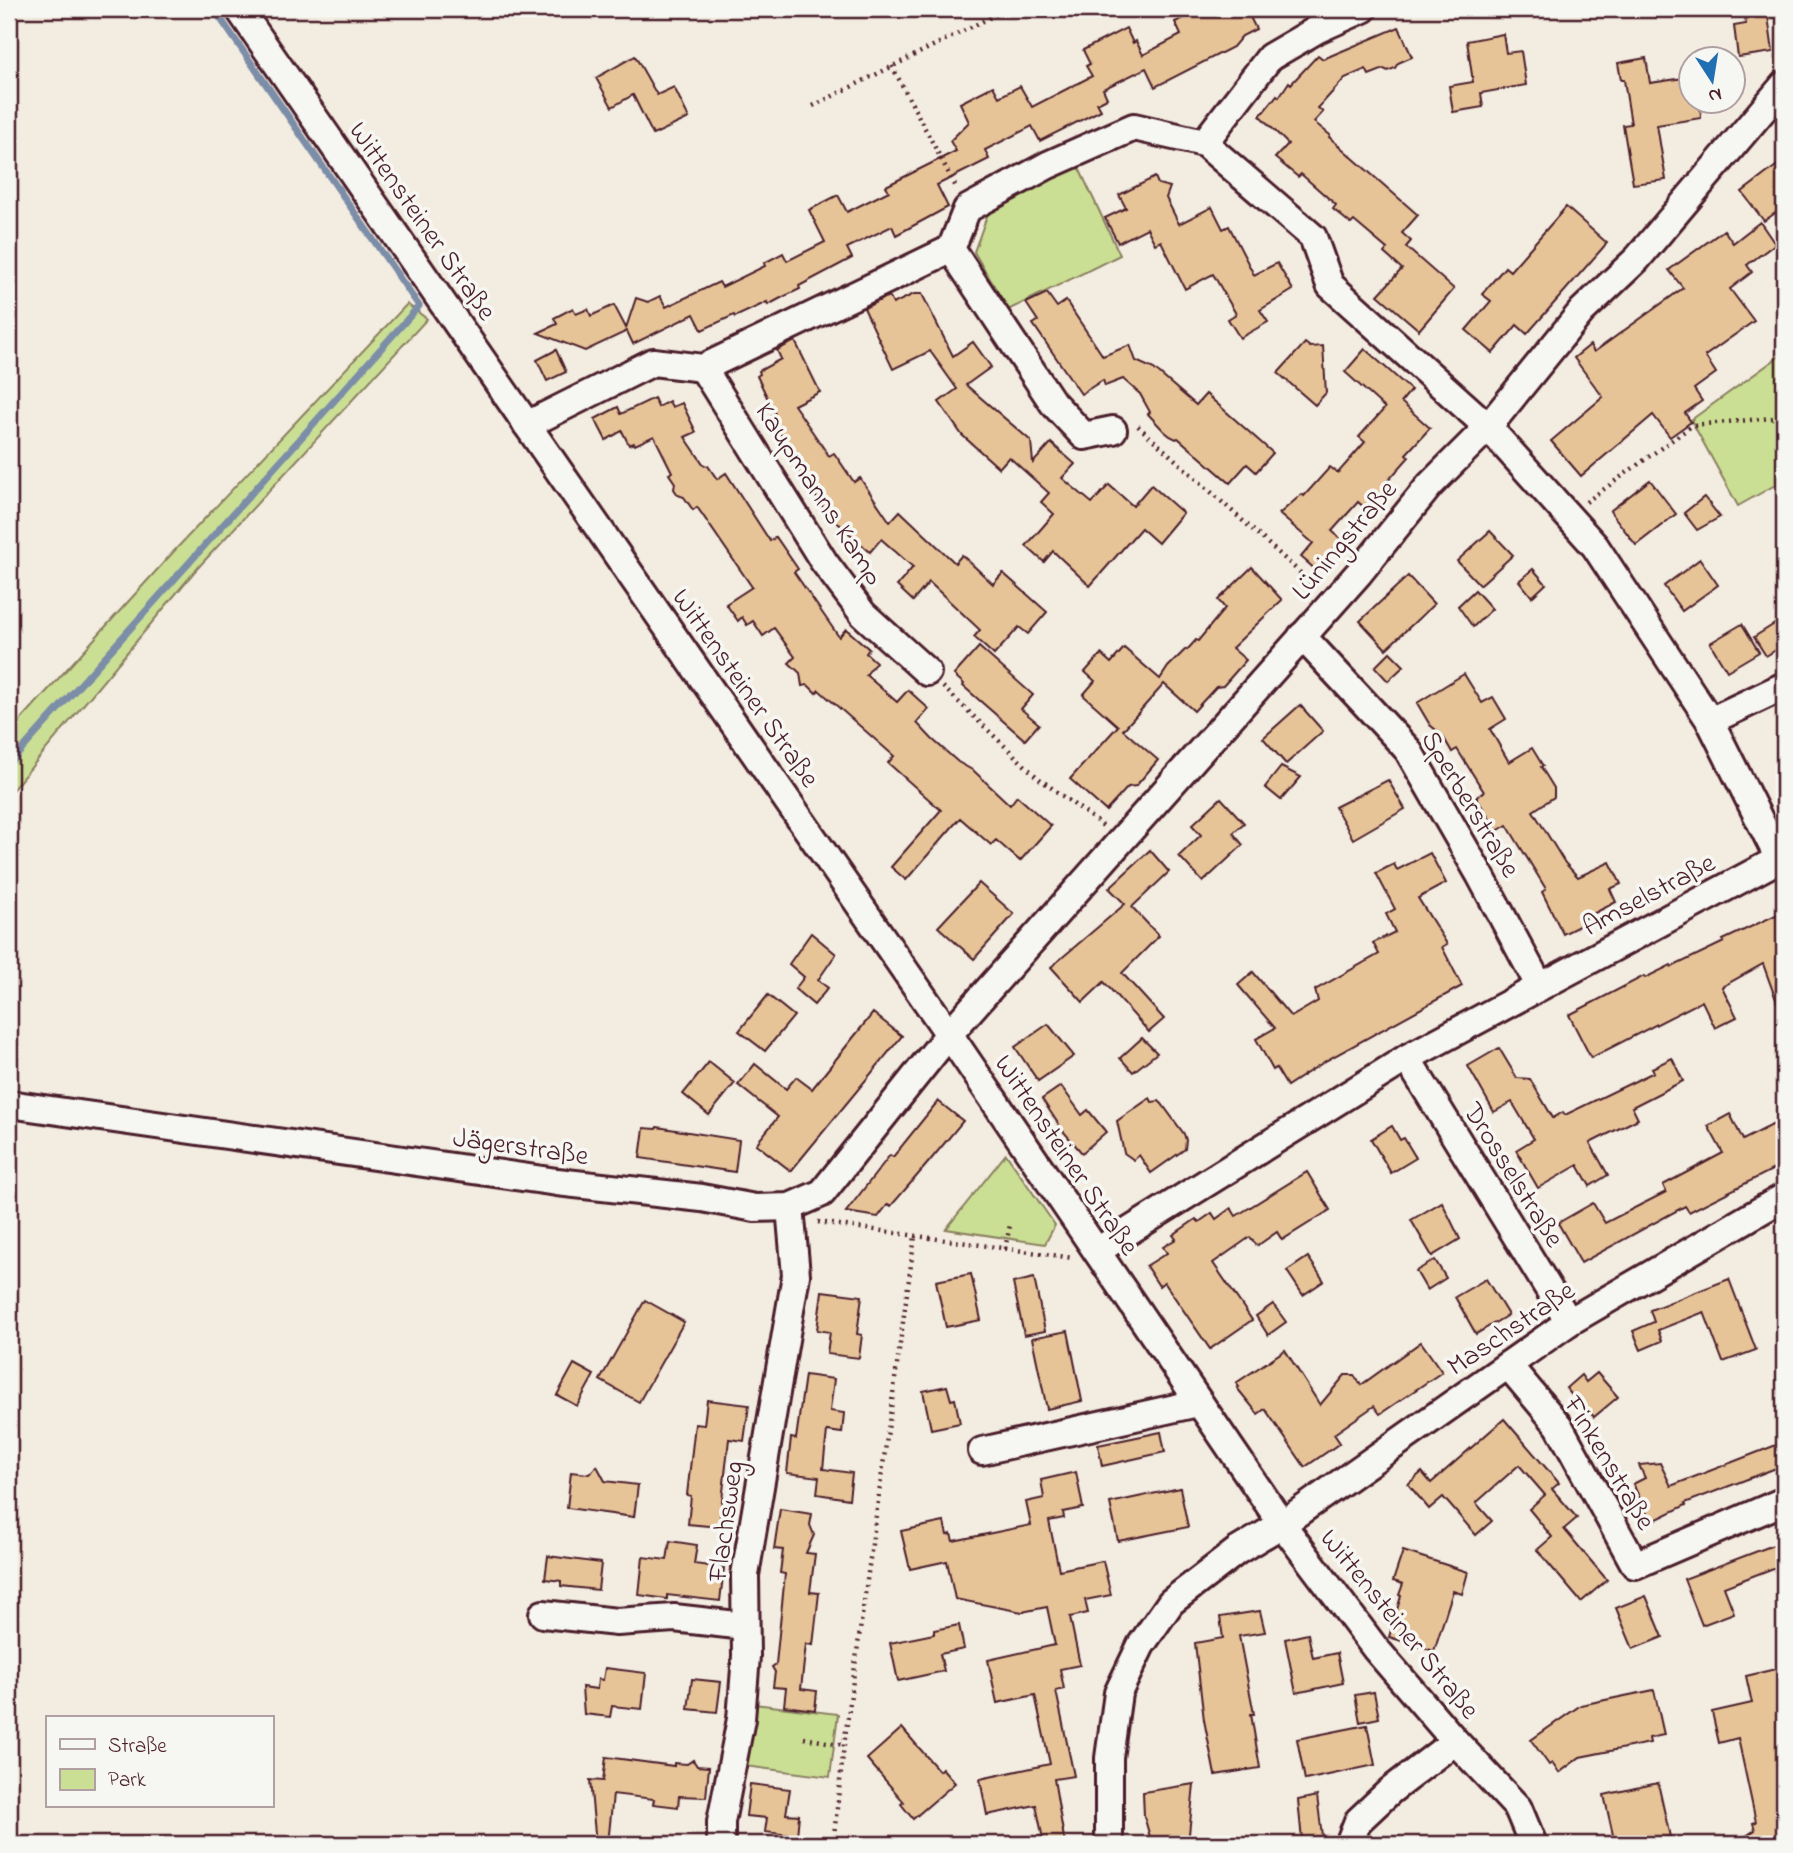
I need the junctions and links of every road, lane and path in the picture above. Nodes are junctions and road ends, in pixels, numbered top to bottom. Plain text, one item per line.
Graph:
1 (239, 9) edge
2 (1007, 9) edge
3 (1363, 9) edge
4 (892, 66) junction
5 (1784, 85) edge
6 (813, 106) dead end
7 (1203, 143) junction
8 (967, 209) junction
9 (951, 249) junction
10 (703, 368) junction
11 (1784, 417) edge
12 (527, 425) junction
13 (1488, 427) junction
14 (1113, 430) joint
15 (1566, 516) junction
16 (1332, 602) junction
17 (1302, 636) junction
18 (927, 672) joint
19 (1784, 686) edge
20 (1710, 721) junction
21 (1122, 840) junction
22 (1539, 985) junction
23 (949, 1034) junction
24 (1407, 1058) junction
25 (9, 1104) edge
26 (1781, 1206) edge
27 (790, 1207) junction
28 (1010, 1225) dead end
29 (915, 1236) junction
30 (1005, 1249) junction
31 (1097, 1251) junction
32 (1569, 1322) junction
33 (1507, 1365) junction
34 (1198, 1403) junction
35 (982, 1451) dead end
36 (1784, 1501) edge
37 (1282, 1524) junction
38 (543, 1614) dead end
39 (745, 1626) junction
40 (804, 1738) dead end
41 (1455, 1741) junction
42 (844, 1745) junction
43 (721, 1844) edge
44 (833, 1844) edge
45 (1109, 1844) edge
46 (1349, 1844) edge
47 (1533, 1844) edge

1 - 12 street, Wittensteiner Straße
2 - 4 path
3 - 7 street
4 - 6 path
4 - 8 path
5 - 13 street, Lüningstraße
7 - 8 street
7 - 13 street
8 - 9 street
9 - 10 street
9 - 14 street
10 - 12 street
10 - 18 street, Kaupmanns Kamp
11 - 15 path
12 - 23 street, Wittensteiner Straße
13 - 15 street, Amselstraße
13 - 16 street, Lüningstraße
14 - 16 path
15 - 20 street, Amselstraße
16 - 17 street, Lüningstraße
17 - 21 street, Lüningstraße
17 - 22 street, Sperberstraße
18 - 21 path
19 - 20 street
20 - 22 street, Amselstraße
21 - 23 street, Lüningstraße
22 - 24 street, Amselstraße
23 - 27 street, Jägerstraße
23 - 31 street, Wittensteiner Straße
24 - 31 street, Amselstraße
24 - 32 street, Drosselstraße
25 - 27 street, Jägerstraße
26 - 32 street, Maschstraße
27 - 29 path
27 - 39 street, Flachsweg
28 - 30 path
29 - 30 path
29 - 42 path
30 - 31 path
31 - 34 street, Wittensteiner Straße
32 - 33 street, Maschstraße
33 - 36 street, Finkenstraße
33 - 37 street, Maschstraße
34 - 35 street
34 - 37 street, Wittensteiner Straße
37 - 41 street, Wittensteiner Straße
37 - 45 street, Maschstraße
38 - 39 street
39 - 43 street, Flachsweg
40 - 42 path
41 - 46 street
41 - 47 street, Wittensteiner Straße
42 - 44 path

